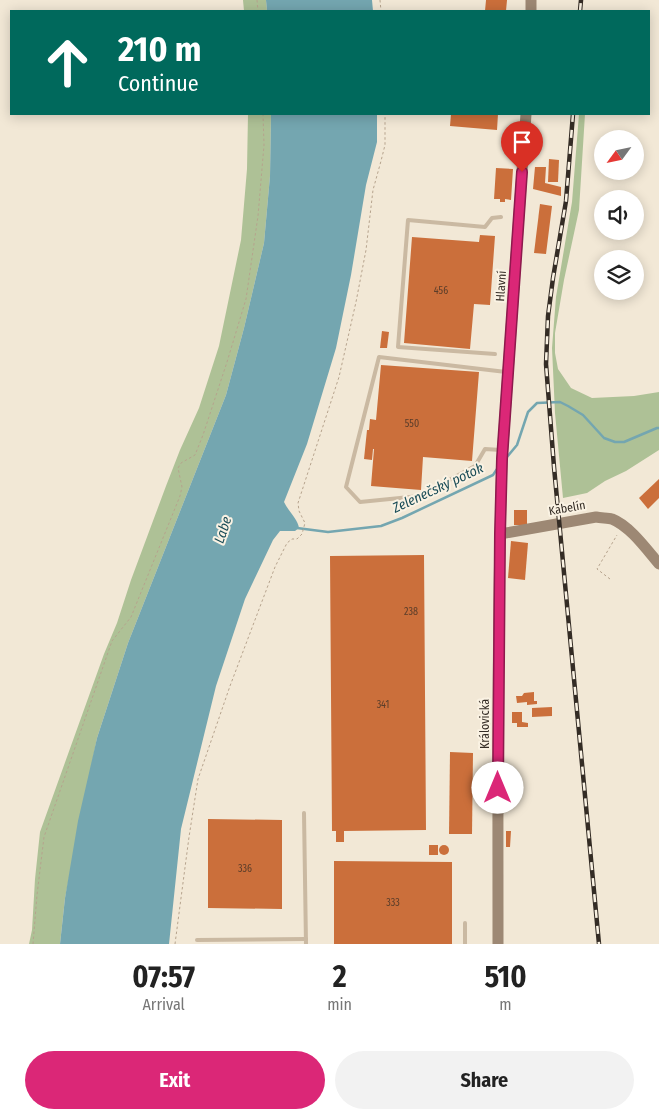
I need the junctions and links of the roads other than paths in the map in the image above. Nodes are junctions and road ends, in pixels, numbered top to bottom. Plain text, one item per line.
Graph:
1 (526, 115) edge
2 (501, 217) dead end
3 (495, 354) dead end
4 (509, 372) junction
5 (503, 454) junction
6 (502, 482) joint
7 (500, 534) junction
8 (659, 564) edge
9 (304, 813) dead end
10 (465, 923) dead end
11 (197, 940) dead end
12 (306, 942) edge
13 (465, 944) edge
14 (498, 944) edge

1 - 4 main road, Hlavní
2 - 3 lane
4 - 5 main road, Hlavní
4 - 5 lane
5 - 6 main road, Hlavní
6 - 7 main road, Královická
7 - 8 main road, Kabelín
7 - 14 main road, Královická
9 - 12 lane
10 - 13 lane
11 - 12 lane

